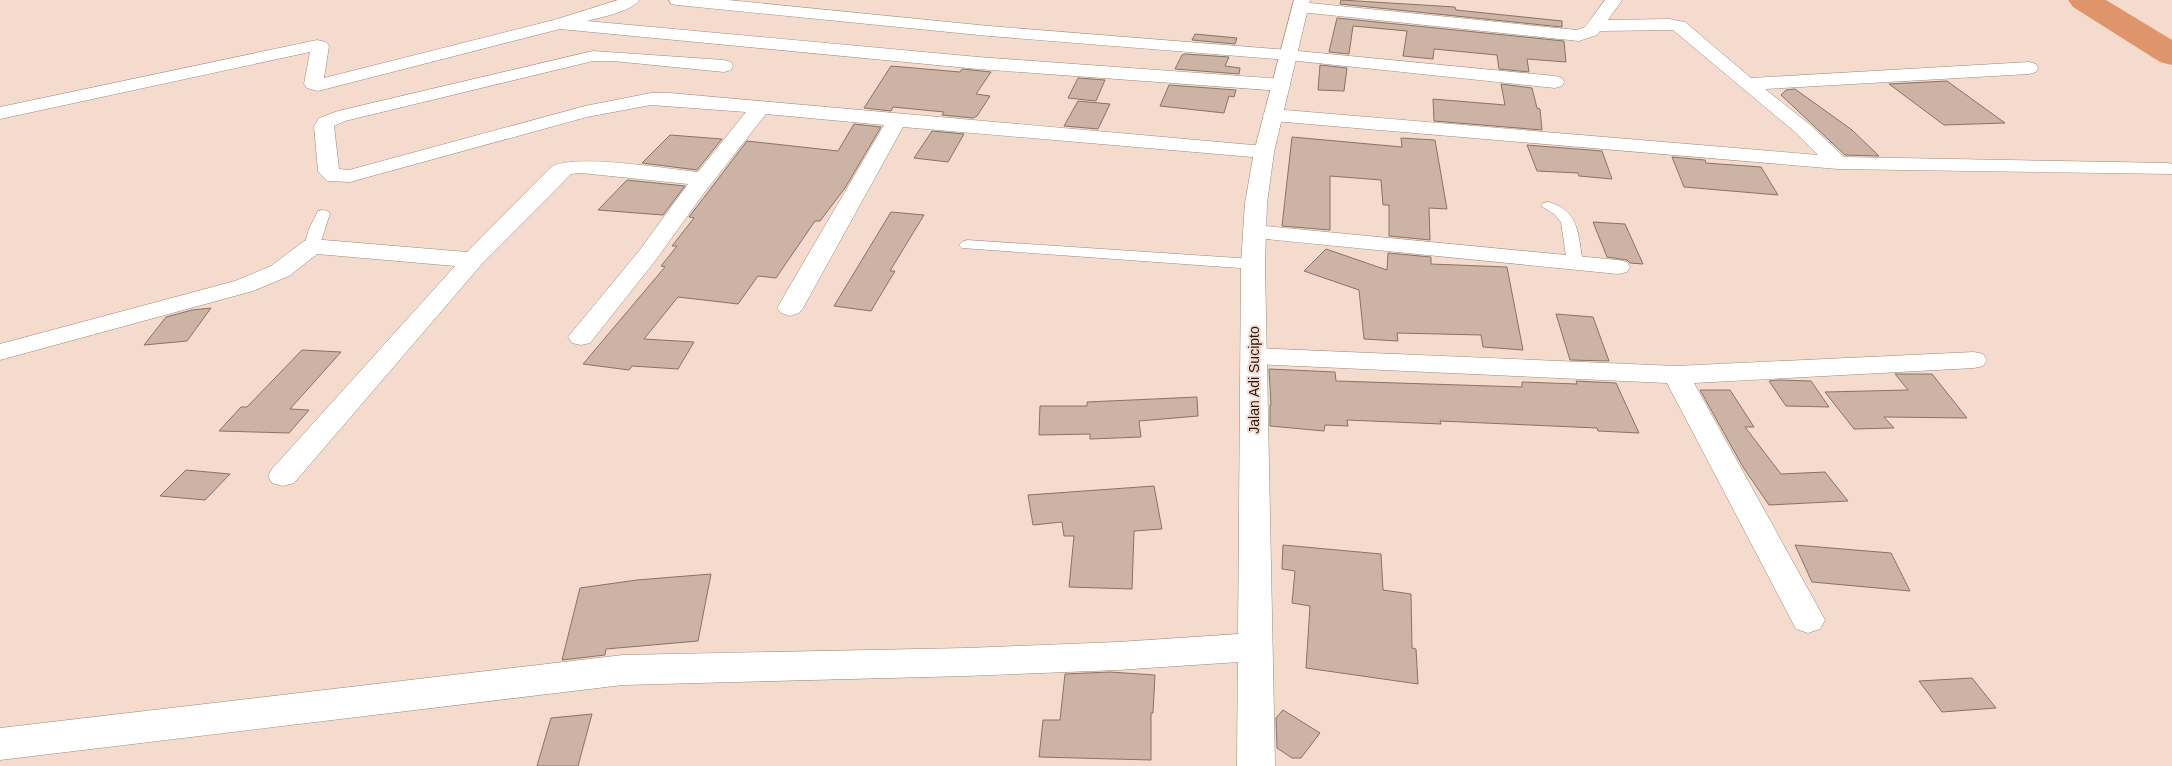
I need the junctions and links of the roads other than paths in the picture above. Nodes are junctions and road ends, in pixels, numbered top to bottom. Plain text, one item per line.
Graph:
1 (631, 0) edge
2 (677, 0) edge
3 (1614, 0) edge
4 (878, 4) dead end
5 (1301, 4) edge
6 (858, 18) junction
7 (560, 24) junction
8 (1595, 26) junction
9 (1288, 55) junction
10 (724, 66) dead end
11 (2029, 68) dead end
12 (1555, 82) dead end
13 (1747, 84) junction
14 (1282, 85) junction
15 (760, 108) junction
16 (0, 113) edge
17 (1273, 115) junction
18 (896, 121) junction
19 (1264, 152) junction
20 (1838, 163) junction
21 (2168, 169) dead end
22 (703, 179) junction
23 (1548, 206) dead end
24 (323, 214) dead end
25 (1254, 232) junction
26 (967, 245) dead end
27 (312, 246) junction
28 (473, 260) junction
29 (1576, 263) junction
30 (1252, 264) junction
31 (1618, 267) dead end
32 (790, 308) dead end
33 (581, 337) dead end
34 (0, 352) edge
35 (1254, 356) junction
36 (1974, 360) dead end
37 (1676, 375) junction
38 (283, 476) dead end
39 (1808, 620) dead end
40 (1254, 647) junction
41 (0, 744) edge
42 (1256, 766) edge

1 - 7 street
2 - 6 street
3 - 8 street
4 - 6 street
5 - 8 street
5 - 9 street, Jalan Adi Sucipto
6 - 9 street
7 - 14 street
7 - 16 street
8 - 13 street
9 - 12 street
9 - 14 street, Jalan Adi Sucipto
10 - 15 street
11 - 13 street
13 - 20 street
14 - 17 street, Jalan Adi Sucipto
15 - 18 street
15 - 22 street
17 - 19 street, Jalan Adi Sucipto
17 - 20 street
18 - 19 street
18 - 32 street
19 - 25 street, Jalan Adi Sucipto
20 - 21 street
22 - 28 street
22 - 33 street
23 - 29 lane
24 - 27 lane
25 - 29 street
25 - 30 street, Jalan Adi Sucipto
26 - 30 lane
27 - 28 street
27 - 34 street
28 - 38 street
29 - 31 street
30 - 35 street, Jalan Adi Sucipto
35 - 37 street
35 - 40 street, Jalan Adi Sucipto
36 - 37 street
37 - 39 street
40 - 41 street
40 - 42 street, Jalan Adi Sucipto

